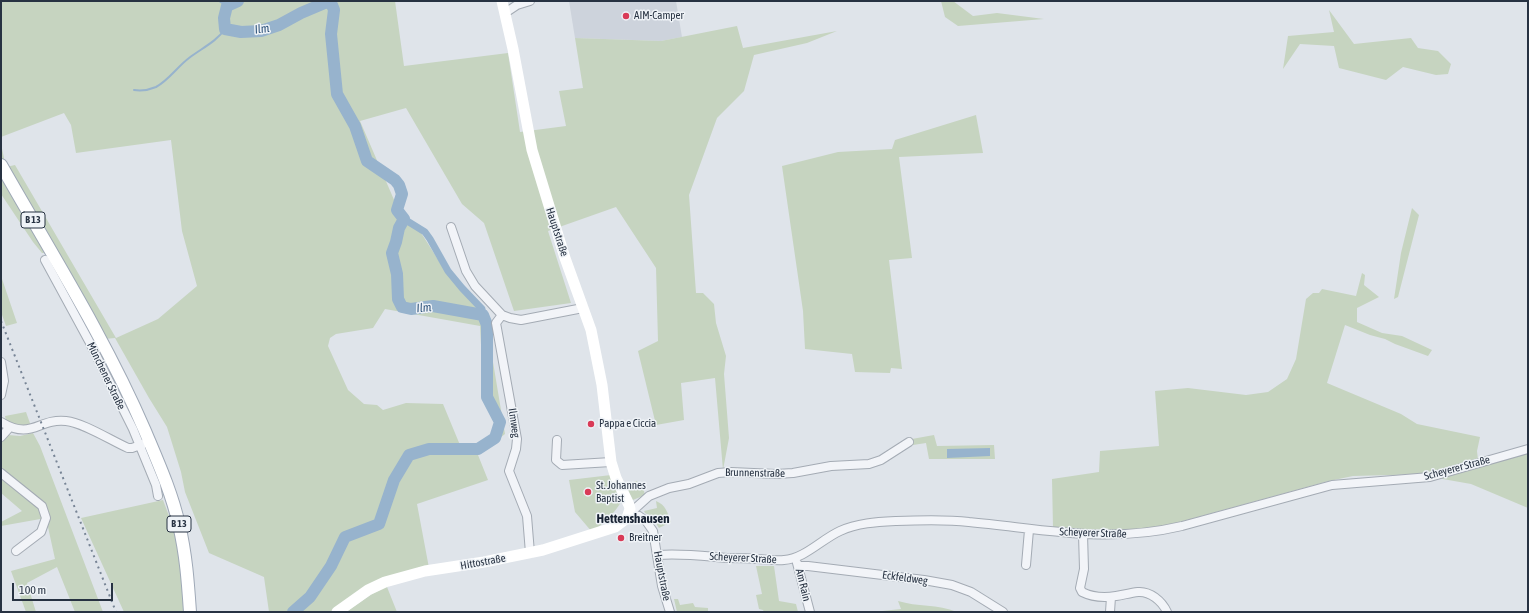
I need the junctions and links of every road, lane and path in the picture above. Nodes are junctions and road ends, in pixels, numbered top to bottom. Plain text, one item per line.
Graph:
1 (502, 1) edge
2 (530, 1) edge
3 (505, 13) junction
4 (1, 165) edge
5 (451, 227) dead end
6 (45, 260) dead end
7 (583, 308) junction
8 (502, 315) junction
9 (1, 362) edge
10 (1, 395) edge
11 (1, 422) edge
12 (10, 428) junction
13 (1, 437) edge
14 (557, 440) dead end
15 (909, 442) dead end
16 (144, 443) junction
17 (1528, 448) edge
18 (611, 462) junction
19 (1, 473) edge
20 (158, 496) dead end
21 (629, 514) junction
22 (1029, 530) junction
23 (1084, 534) junction
24 (16, 551) dead end
25 (530, 553) junction
26 (658, 555) junction
27 (795, 558) junction
28 (799, 566) junction
29 (1026, 566) dead end
30 (1111, 597) junction
31 (190, 612) edge
32 (337, 612) edge
33 (670, 612) edge
34 (810, 612) edge
35 (1003, 612) edge
36 (1110, 612) edge
37 (1167, 612) edge

1 - 3 street, Hauptstraße
2 - 3 street
3 - 7 street, Hauptstraße
4 - 16 main road, B 13
5 - 8 street
6 - 16 street, Münchener Straße
7 - 8 street
7 - 18 street, Hauptstraße
8 - 25 street, Ilmweg
9 - 10 street
11 - 12 street
12 - 13 street
12 - 16 street
14 - 18 street
15 - 21 street, Brunnenstraße
16 - 20 street, Münchener Straße
16 - 31 main road, Münchener Straße / B 13
17 - 23 street, Scheyerer Straße
18 - 21 street, Hauptstraße
19 - 24 street
21 - 25 street, Hittostraße
21 - 26 street, Hauptstraße
22 - 23 street, Scheyerer Straße
22 - 27 street, Scheyerer Straße
22 - 29 street
23 - 30 street
25 - 32 street, Hittostraße
26 - 27 street, Scheyerer Straße
26 - 33 street, Hauptstraße
27 - 28 street, Am Rain
28 - 34 street, Am Rain
28 - 35 street, Eckfeldweg
30 - 36 street
30 - 37 street

